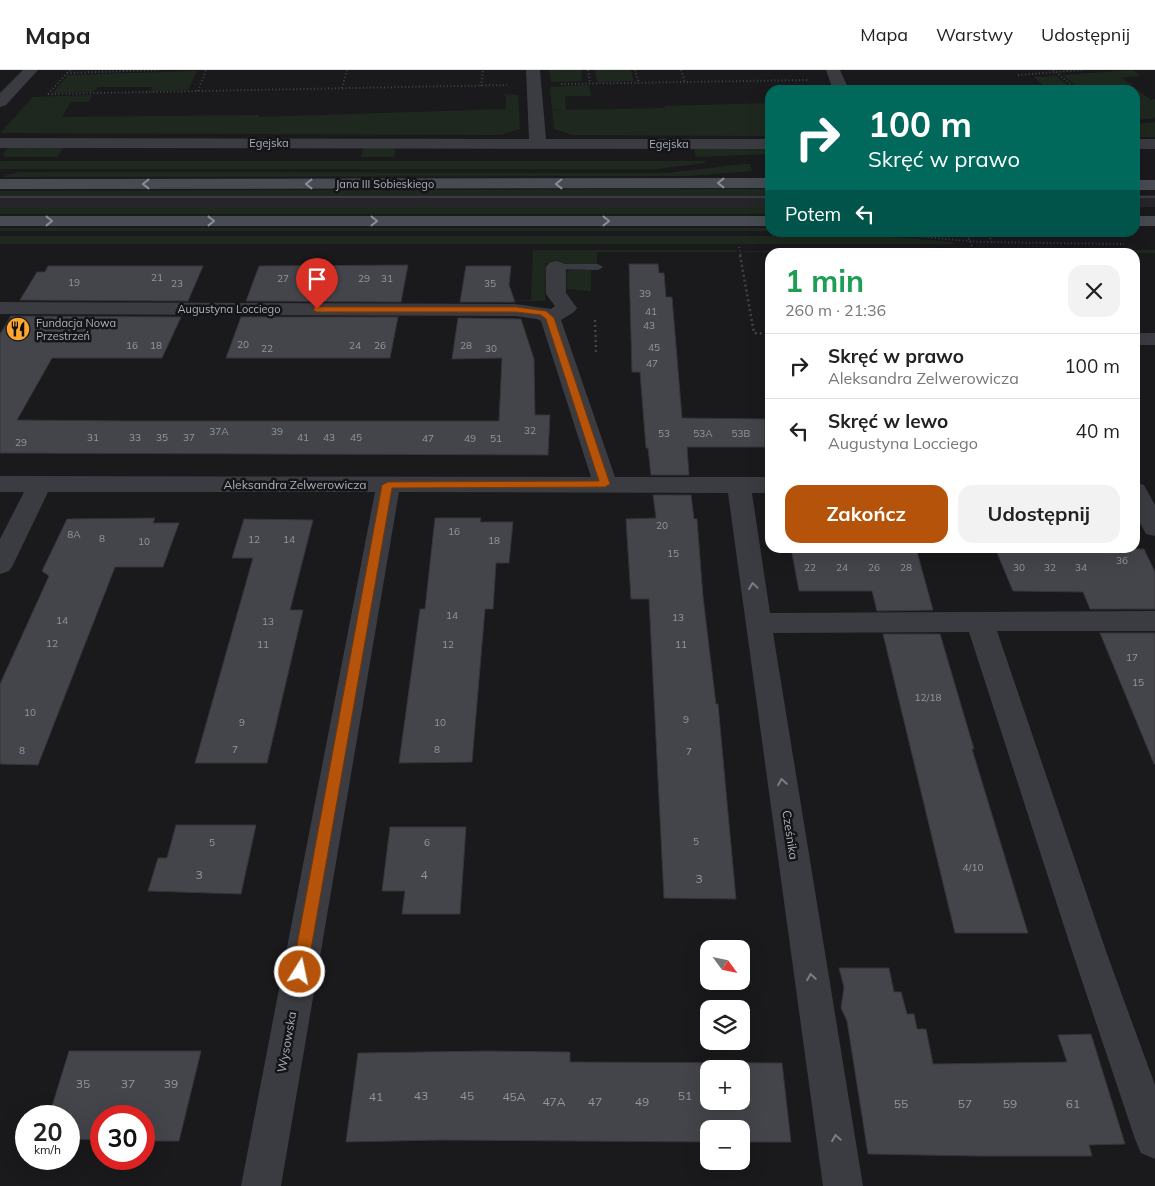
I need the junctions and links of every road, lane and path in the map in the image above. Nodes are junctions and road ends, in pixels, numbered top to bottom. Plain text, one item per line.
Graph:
1 (31, 70) edge
2 (70, 70) edge
3 (161, 70) edge
4 (206, 70) edge
5 (347, 70) edge
6 (483, 70) edge
7 (533, 70) edge
8 (588, 70) edge
9 (635, 70) edge
10 (682, 70) edge
11 (833, 70) edge
12 (1082, 70) edge
13 (1054, 71) edge
14 (67, 73) junction
15 (1018, 75) dead end
16 (809, 80) dead end
17 (685, 82) junction
18 (639, 83) junction
19 (555, 84) dead end
20 (590, 84) junction
21 (513, 85) dead end
22 (838, 85) edge
23 (1072, 85) edge
24 (481, 86) junction
25 (342, 88) junction
26 (198, 91) junction
27 (0, 102) edge
28 (0, 143) edge
29 (538, 144) junction
30 (765, 144) edge
31 (1140, 144) edge
32 (1155, 144) edge
33 (765, 183) edge
34 (0, 184) edge
35 (1140, 185) edge
36 (1155, 185) edge
37 (0, 221) edge
38 (765, 221) edge
39 (1140, 221) edge
40 (1155, 221) edge
41 (968, 237) edge
42 (990, 237) edge
43 (992, 242) dead end
44 (739, 247) dead end
45 (973, 248) dead end
46 (556, 267) joint
47 (596, 267) joint
48 (0, 308) edge
49 (550, 318) junction
50 (765, 334) edge
51 (1140, 339) edge
52 (1155, 340) edge
53 (573, 386) junction
54 (0, 484) edge
55 (40, 484) junction
56 (605, 484) junction
57 (388, 485) junction
58 (739, 485) junction
59 (765, 485) edge
60 (1155, 487) edge
61 (1140, 488) edge
62 (1140, 499) edge
63 (1155, 528) edge
64 (0, 565) edge
65 (1155, 621) edge
66 (758, 623) junction
67 (980, 623) junction
68 (1155, 1139) edge
69 (261, 1186) edge
70 (843, 1186) edge

1 - 27 street
2 - 14 path
3 - 14 path
4 - 26 path
5 - 25 path
6 - 24 path
7 - 29 street
8 - 20 path
9 - 18 path
10 - 17 path
11 - 22 street
12 - 13 path
13 - 15 path
13 - 23 path
14 - 26 path
16 - 17 path
17 - 18 path
18 - 20 path
19 - 20 path
21 - 24 path
24 - 25 path
25 - 26 path
28 - 29 street, Egejska
29 - 30 street, Egejska
31 - 32 street
33 -> 34 main road, Jana III Sobieskiego
35 - 36 main road
37 -> 38 main road
39 - 40 main road
41 - 45 path
42 - 43 path
44 - 50 path
46 - 47 lane
46 - 49 street
47 - 53 path
48 - 49 street, Augustyna Locciego
49 - 53 street
51 - 52 street
53 - 56 street
54 - 55 street, Aleksandra Zelwerowicza
55 - 57 street, Aleksandra Zelwerowicza
55 - 64 street
56 - 57 street, Aleksandra Zelwerowicza
56 - 58 street, Aleksandra Zelwerowicza
57 - 69 street, Wysowska
58 - 59 street, Aleksandra Zelwerowicza
66 -> 58 street, Cześnika
60 - 61 street
62 - 63 street
65 - 67 street
66 - 67 street
70 -> 66 street, Cześnika
67 - 68 street

